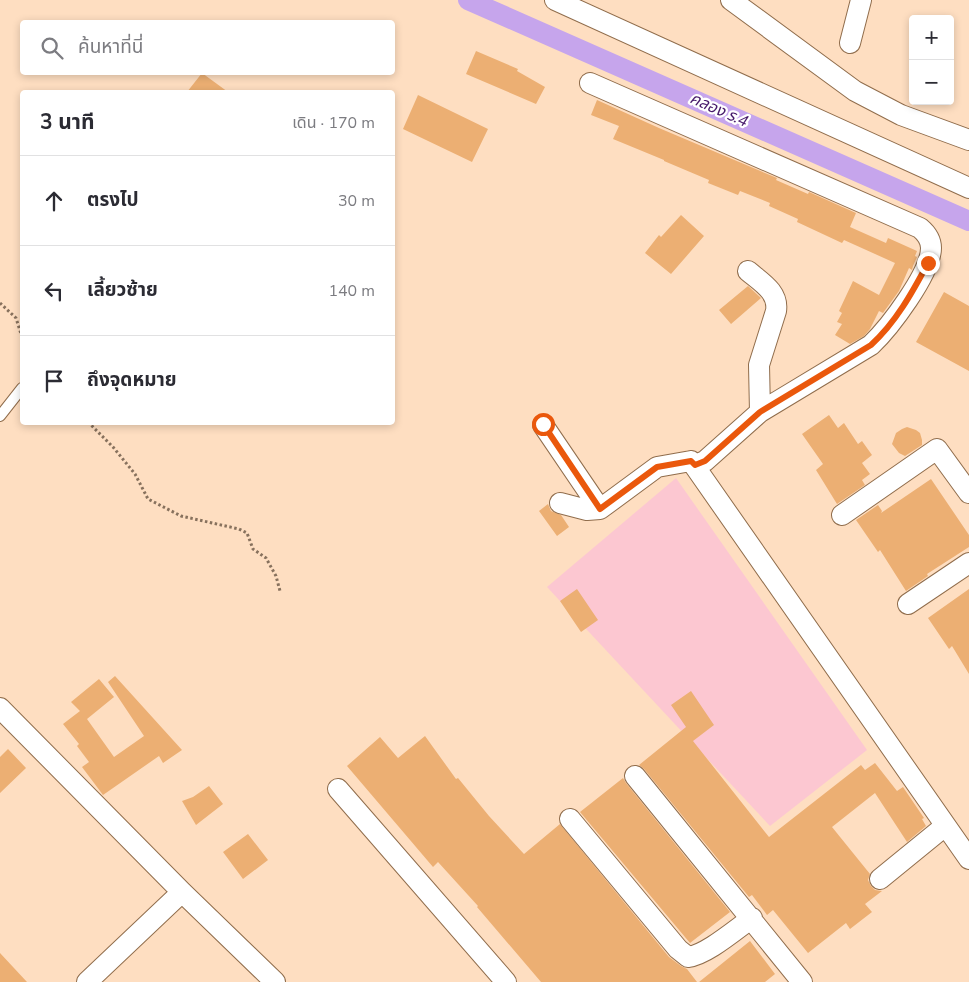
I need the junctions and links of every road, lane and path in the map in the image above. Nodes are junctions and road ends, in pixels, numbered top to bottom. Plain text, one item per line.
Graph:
1 (555, 0) edge
2 (730, 0) edge
3 (861, 0) edge
4 (850, 43) dead end
5 (590, 83) dead end
6 (969, 140) edge
7 (969, 188) edge
8 (748, 271) dead end
9 (0, 302) edge
10 (20, 331) edge
11 (20, 391) edge
12 (760, 412) junction
13 (0, 416) edge
14 (543, 424) dead end
15 (91, 425) edge
16 (691, 461) junction
17 (969, 493) edge
18 (560, 503) dead end
19 (600, 509) junction
20 (842, 515) dead end
21 (969, 563) edge
22 (280, 591) dead end
23 (908, 604) dead end
24 (0, 708) edge
25 (635, 776) dead end
26 (338, 789) dead end
27 (570, 819) dead end
28 (945, 826) junction
29 (969, 859) edge
30 (880, 879) dead end
31 (182, 892) junction
32 (752, 918) junction
33 (797, 980) edge
34 (87, 982) edge
35 (275, 982) edge
36 (506, 982) edge

1 - 7 street
2 - 6 street
3 - 4 street
5 - 12 street
8 - 12 street
9 - 10 path
11 - 13 lane
12 - 16 street
14 - 19 street
15 - 22 path
16 - 19 street
16 - 28 street
17 - 20 street
18 - 19 street
21 - 23 street
24 - 31 street
25 - 32 street
26 - 36 street
27 - 32 street
28 - 29 street
28 - 30 street
31 - 34 street
31 - 35 street
32 - 33 street

